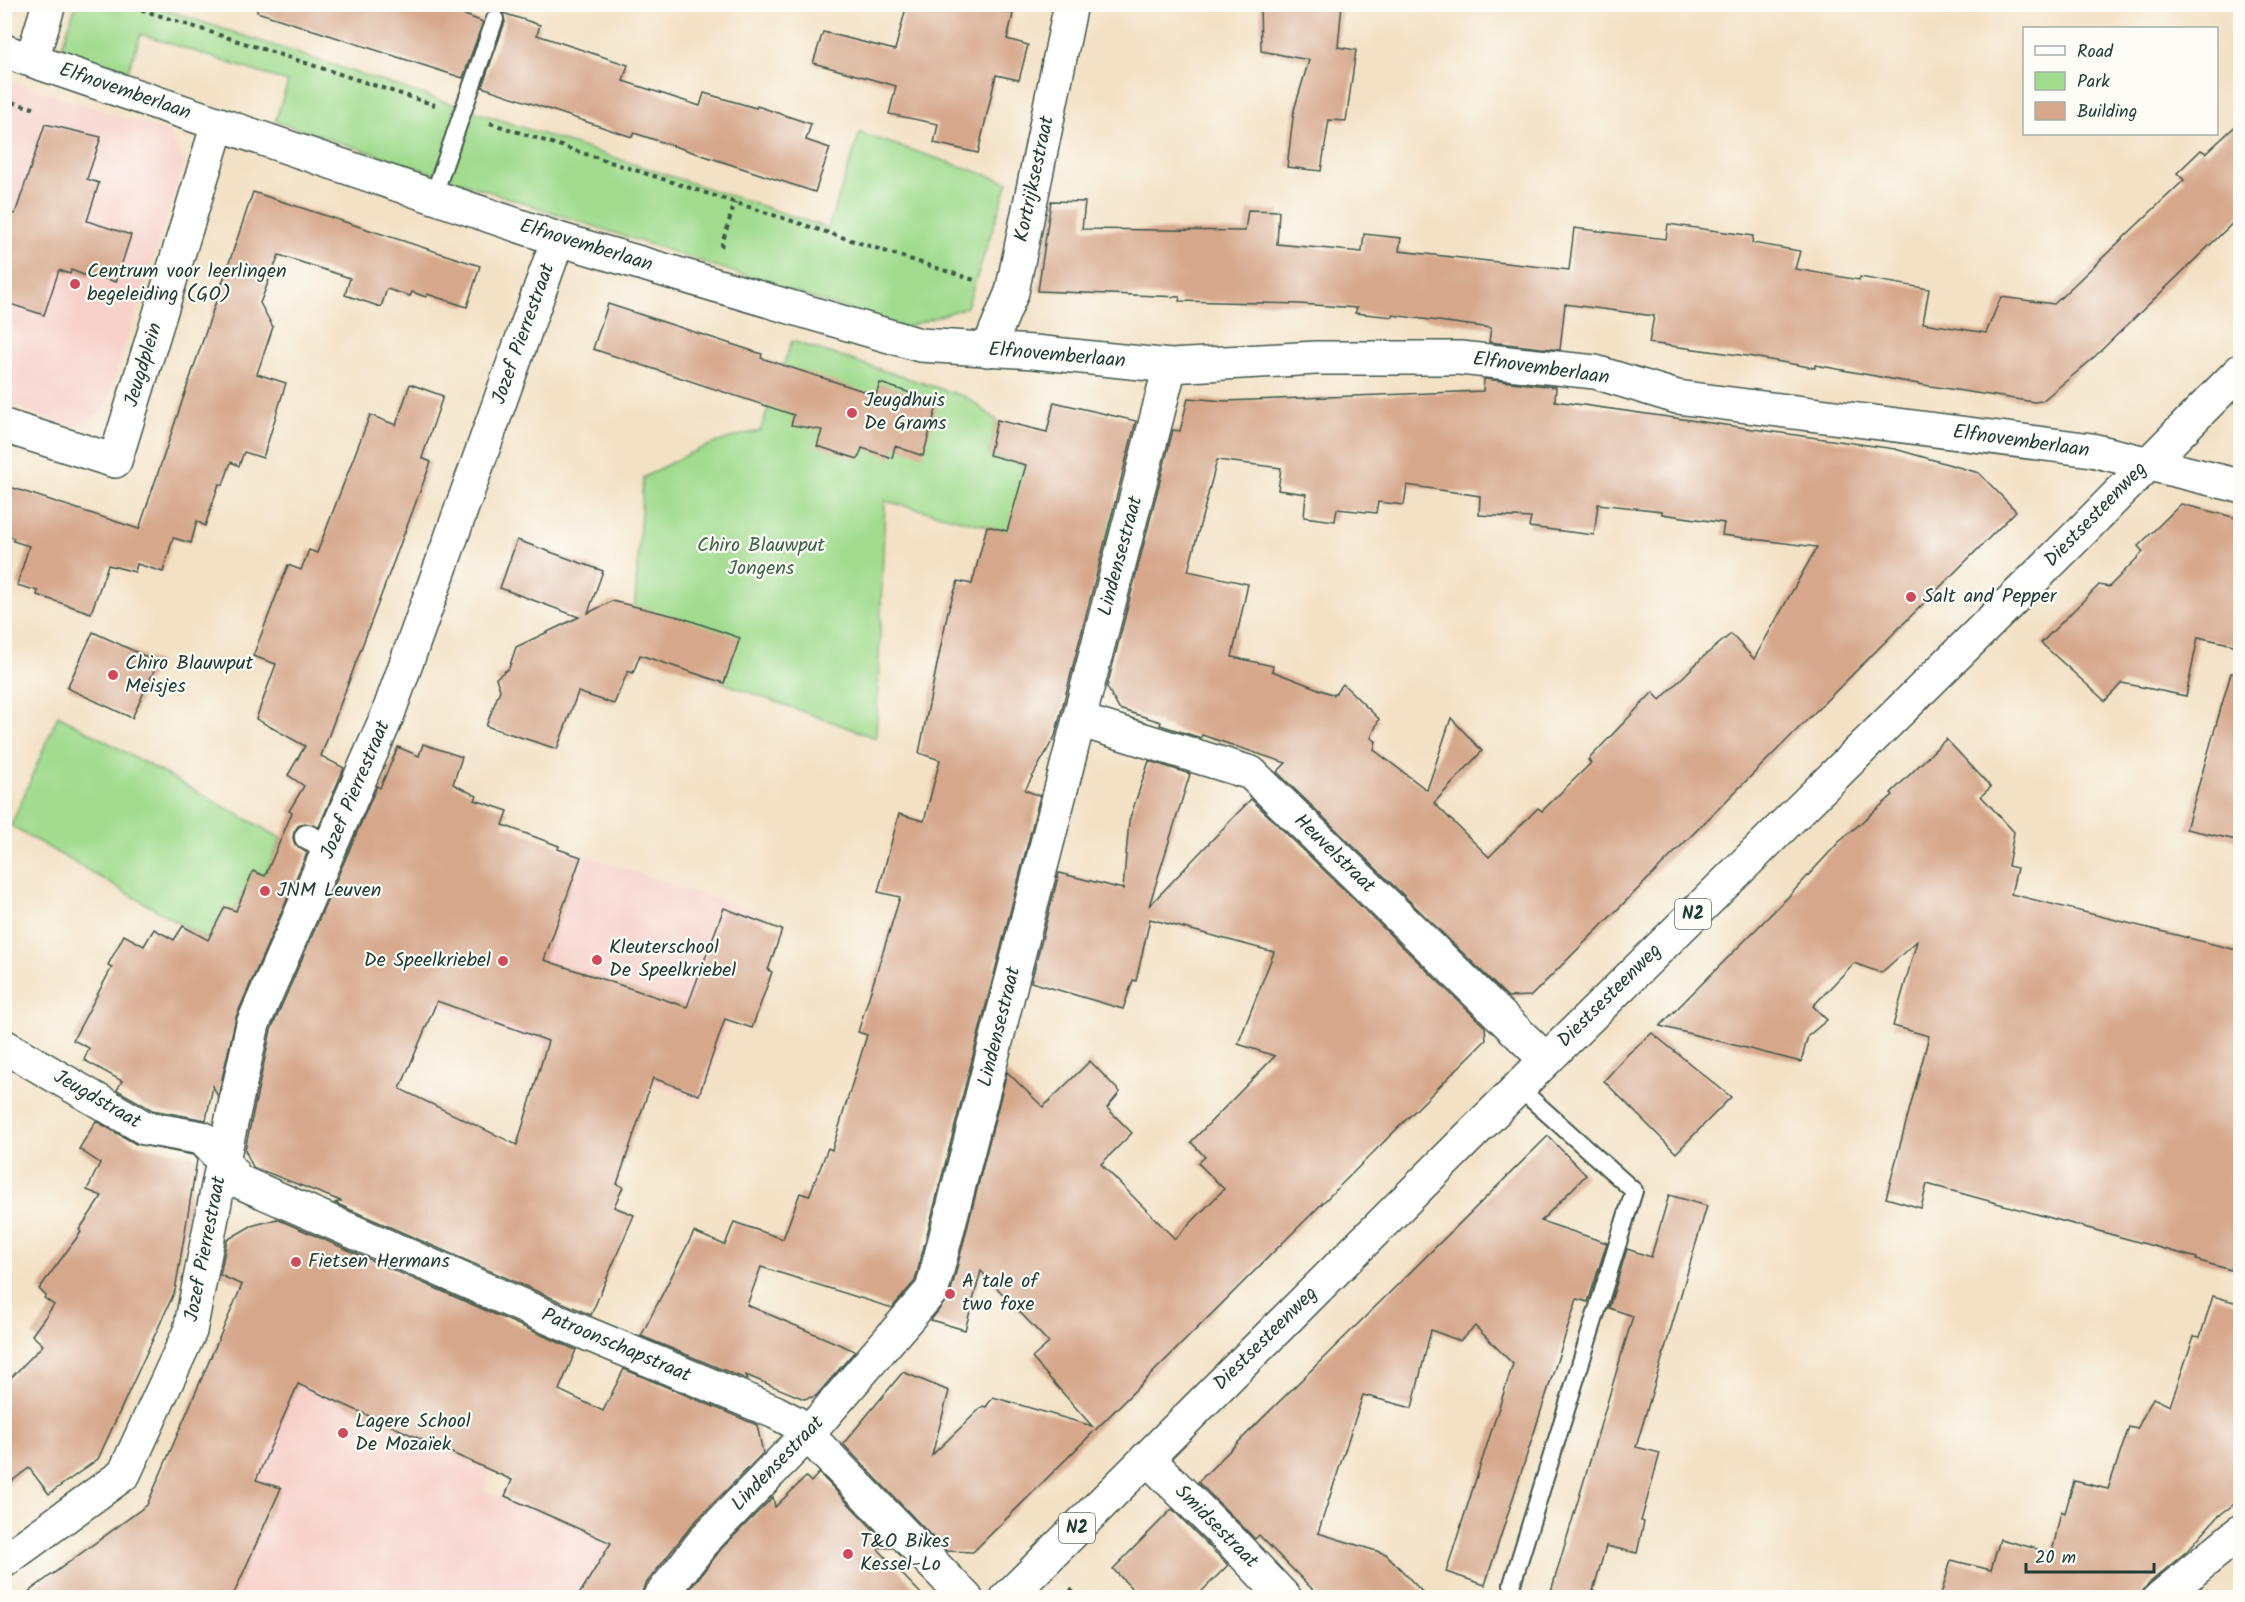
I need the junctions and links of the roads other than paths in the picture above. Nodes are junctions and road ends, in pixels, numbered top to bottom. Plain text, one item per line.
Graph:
1 (49, 4) edge
2 (1071, 4) edge
3 (495, 19) dead end
4 (18, 55) edge
5 (218, 124) junction
6 (433, 197) junction
7 (558, 239) junction
8 (988, 350) junction
9 (1170, 366) junction
10 (2241, 371) edge
11 (4, 426) edge
12 (2146, 464) junction
13 (2241, 486) edge
14 (1079, 720) junction
15 (4, 1046) edge
16 (1546, 1060) junction
17 (1519, 1088) junction
18 (223, 1160) junction
19 (807, 1435) junction
20 (1147, 1458) junction
21 (2241, 1532) edge
22 (4, 1561) edge
23 (1512, 1584) dead end
24 (1276, 1594) edge
25 (659, 1598) edge
26 (966, 1598) edge
27 (1006, 1598) edge
28 (2160, 1598) edge

1 - 4 street
2 - 8 street, Kortrijksestraat
3 - 6 lane
4 - 5 street, Elfnovemberlaan
5 - 6 street, Elfnovemberlaan
5 - 11 street, Jeugdplein
6 - 7 street, Elfnovemberlaan
7 - 8 street, Elfnovemberlaan
7 - 18 street, Jozef Pierrestraat
8 - 9 street, Elfnovemberlaan
9 - 12 street, Elfnovemberlaan
9 - 14 street, Lindensestraat
10 - 12 street, Diestsesteenweg / N2
12 - 13 street, Elfnovemberlaan
12 - 16 street, Diestsesteenweg / N2
14 - 16 street, Heuvelstraat
14 - 19 street, Lindensestraat
15 - 18 street, Jeugdstraat
16 - 17 street, Diestsesteenweg / N2
17 - 20 street, Diestsesteenweg / N2
17 - 23 lane
18 - 19 street, Patroonschapstraat
18 - 22 street, Jozef Pierrestraat
19 - 25 street, Lindensestraat
19 - 26 street, Patroonschapstraat
20 - 24 street, Smidsestraat
20 - 27 street, Diestsesteenweg / N2
21 - 28 street

